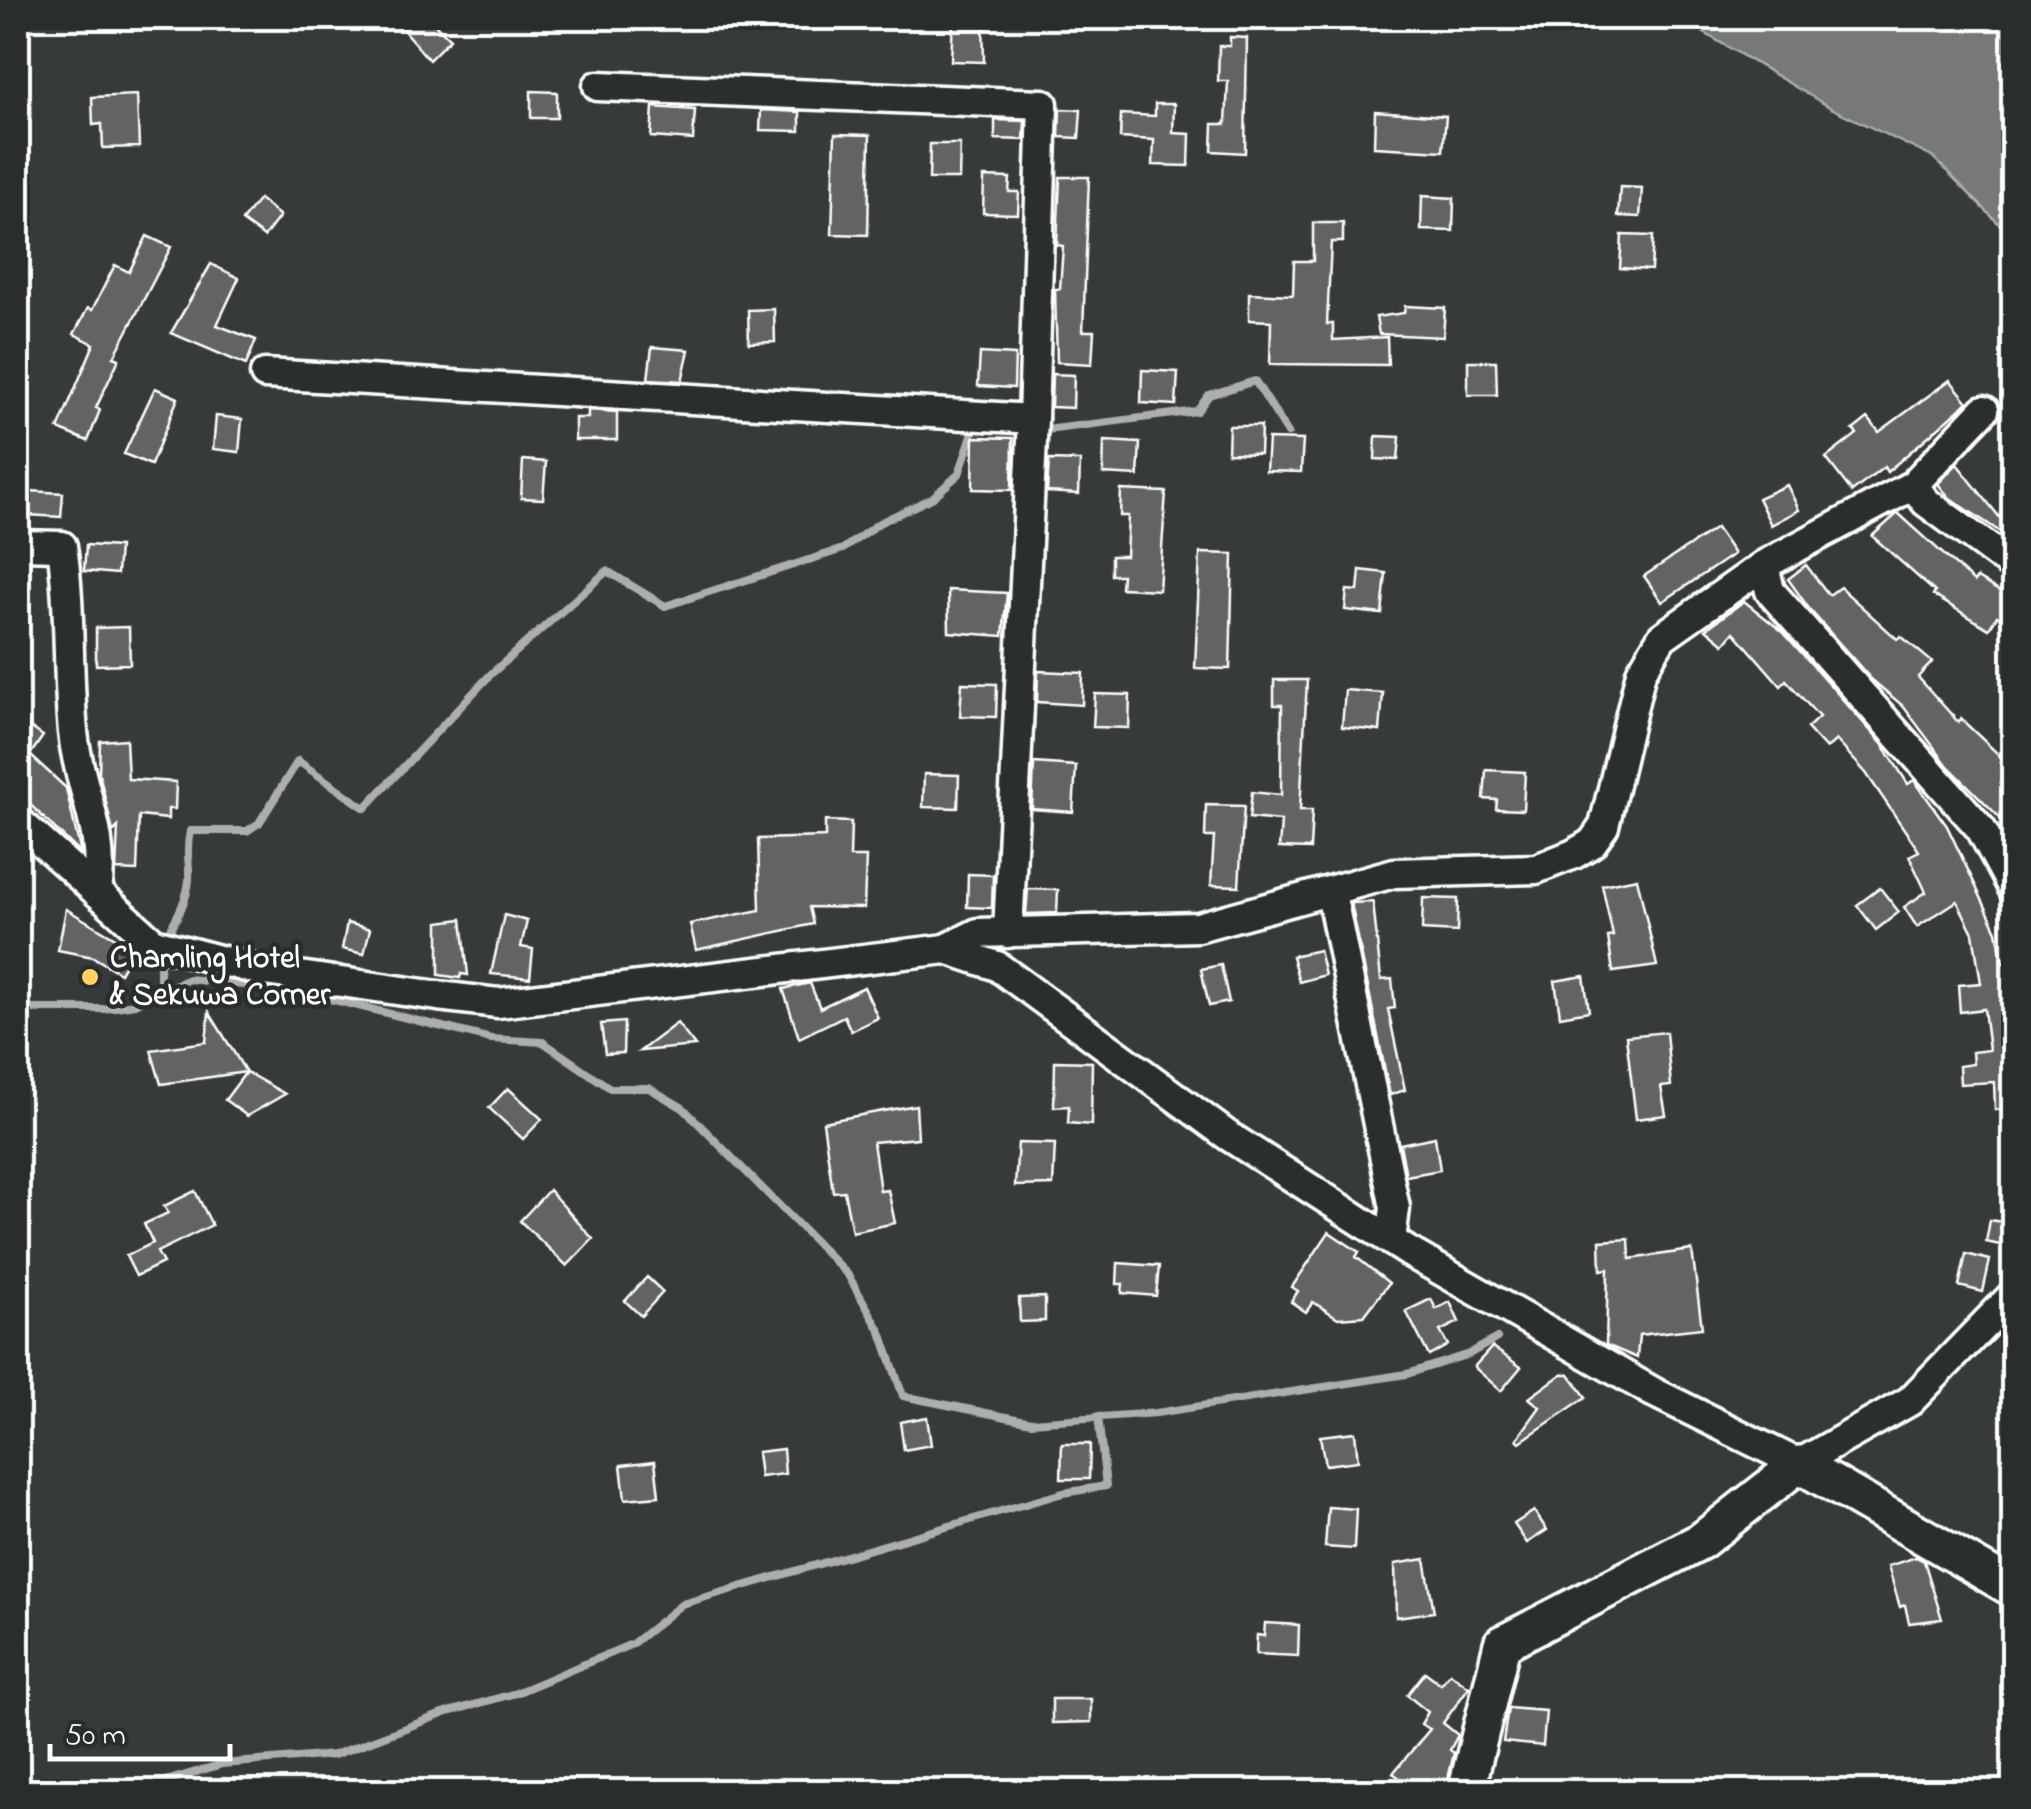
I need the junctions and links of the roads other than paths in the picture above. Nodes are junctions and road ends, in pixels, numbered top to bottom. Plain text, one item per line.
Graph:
1 (598, 86) dead end
2 (265, 374) dead end
3 (1984, 410) dead end
4 (1032, 420) junction
5 (1913, 485) junction
6 (18, 545) edge
7 (1764, 565) junction
8 (2014, 567) edge
9 (18, 821) edge
10 (2010, 871) edge
11 (97, 892) junction
12 (1331, 893) junction
13 (1008, 933) junction
14 (946, 950) junction
15 (1390, 1240) junction
16 (2014, 1294) edge
17 (1799, 1464) junction
18 (2014, 1589) edge
19 (1466, 1792) edge

1 - 4 street
2 - 4 street
3 - 5 street
4 - 13 street
5 - 7 street
5 - 8 street
6 - 11 street
7 - 10 street
7 - 12 street
9 - 11 street
11 - 14 street
12 - 13 street
12 - 15 street
13 - 14 street
14 - 15 street
15 - 17 street
16 - 17 street
17 - 18 street
17 - 19 street

